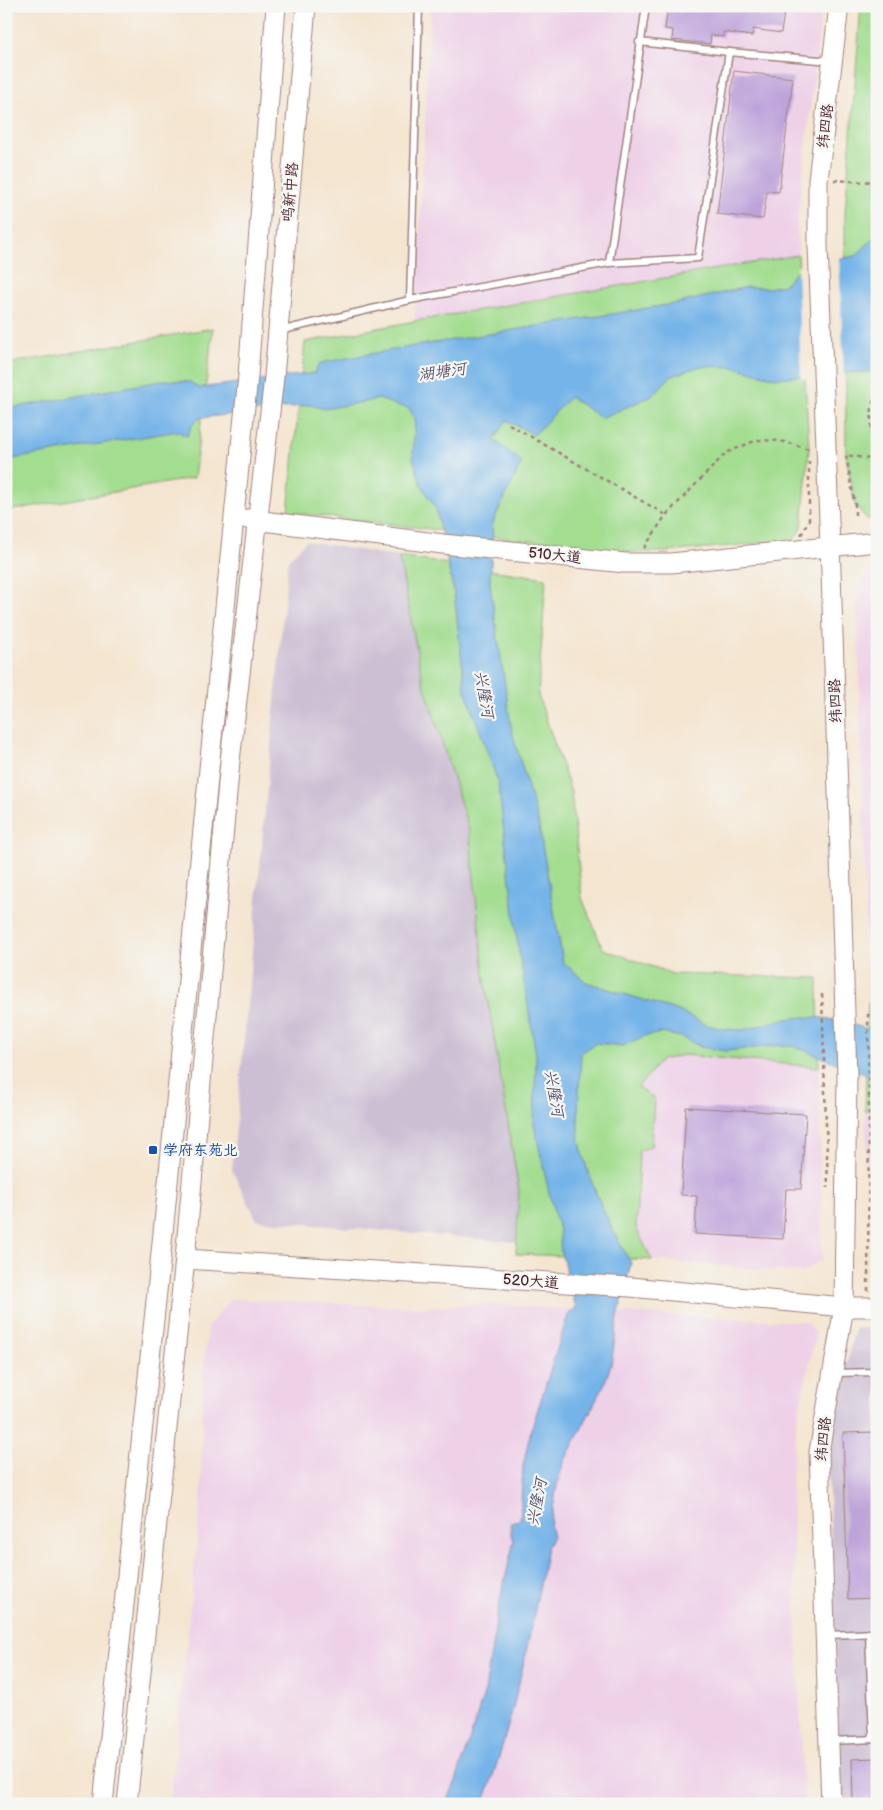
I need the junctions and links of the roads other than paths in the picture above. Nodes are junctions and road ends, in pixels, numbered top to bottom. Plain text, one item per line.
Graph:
1 (276, 6) edge
2 (306, 6) edge
3 (419, 6) edge
4 (646, 6) edge
5 (839, 6) edge
6 (640, 42) junction
7 (729, 52) junction
8 (832, 61) junction
9 (609, 263) junction
10 (410, 300) junction
11 (278, 331) junction
12 (234, 517) junction
13 (258, 520) junction
14 (877, 542) edge
15 (830, 546) junction
16 (185, 1260) junction
17 (872, 1299) edge
18 (844, 1306) junction
19 (877, 1372) edge
20 (833, 1373) junction
21 (869, 1633) junction
22 (877, 1633) edge
23 (825, 1635) junction
24 (875, 1739) edge
25 (829, 1741) junction
26 (103, 1804) edge
27 (127, 1804) edge
28 (831, 1804) edge

1 - 12 main road, 鸣新中路
2 - 11 main road, 鸣新中路
3 - 10 lane
4 - 6 lane
5 - 8 main road, 纬四路
6 - 7 lane
6 - 9 lane
7 - 8 lane
7 - 9 lane
8 - 15 main road, 纬四路
9 - 10 lane
10 - 11 lane
11 - 13 main road, 鸣新中路
12 - 13 main road, 510大道
12 - 26 main road, 鸣新中路
13 - 15 main road, 510大道
13 - 16 main road, 鸣新中路
14 - 15 main road, 510大道
15 - 18 main road, 纬四路
16 - 18 main road, 520大道
16 - 27 main road, 鸣新中路
17 - 18 main road, 520大道
18 - 20 main road, 纬四路
19 - 20 lane
20 - 23 main road, 纬四路
21 - 22 lane
21 - 23 lane
21 - 24 lane
23 - 25 main road, 纬四路
24 - 25 lane
25 - 28 main road, 纬四路

